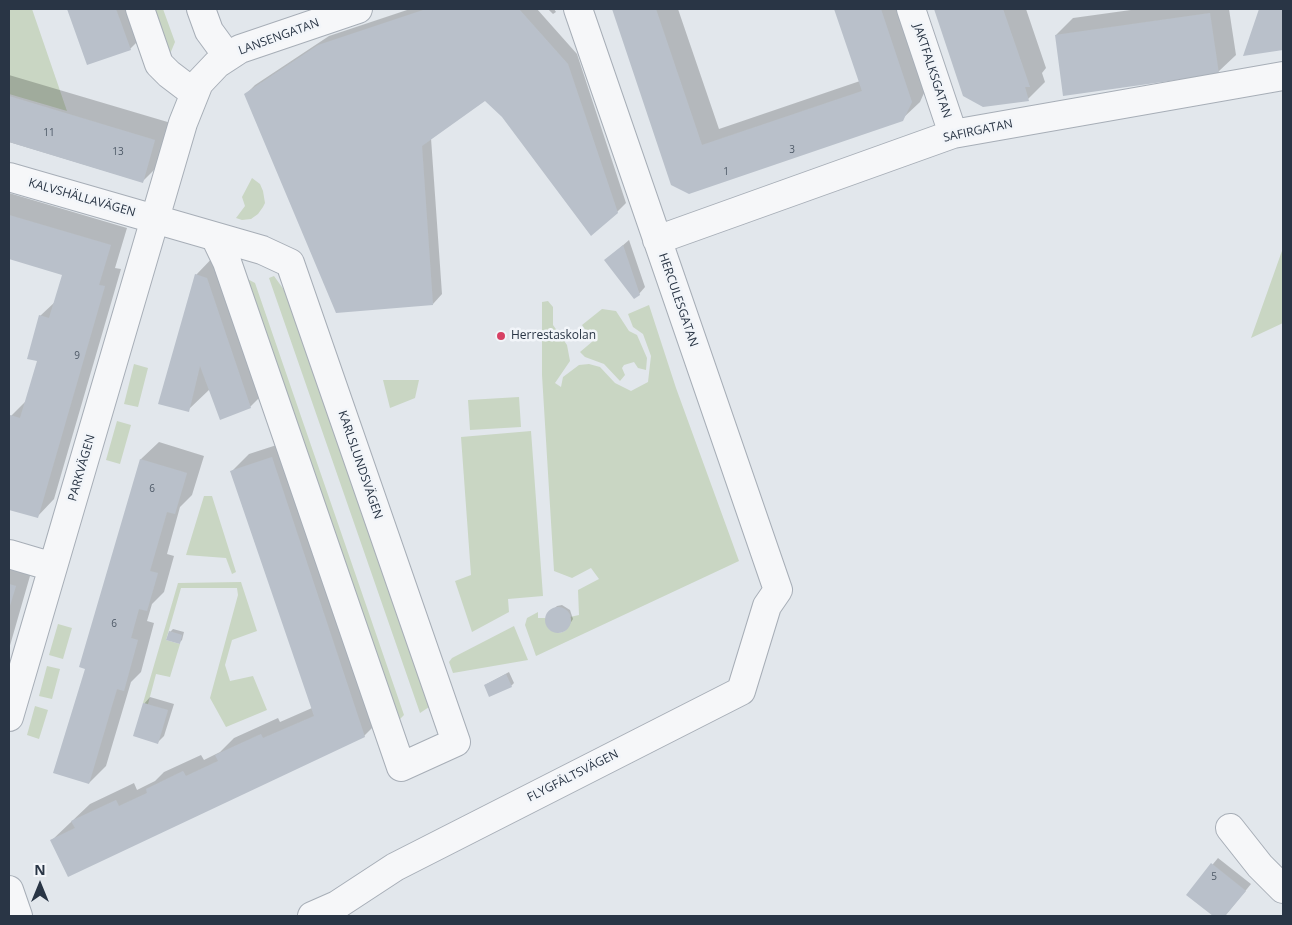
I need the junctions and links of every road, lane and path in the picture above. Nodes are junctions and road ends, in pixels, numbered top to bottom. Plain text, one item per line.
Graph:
1 (140, 9) edge
2 (201, 9) edge
3 (358, 9) edge
4 (578, 9) edge
5 (911, 9) edge
6 (228, 57) junction
7 (1283, 76) edge
8 (194, 94) junction
9 (953, 134) junction
10 (9, 177) edge
11 (155, 220) junction
12 (215, 236) junction
13 (657, 240) junction
14 (9, 554) edge
15 (53, 566) junction
16 (778, 590) joint
17 (9, 717) edge
18 (1230, 828) dead end
19 (1283, 889) edge
20 (9, 890) edge
21 (18, 916) edge
22 (312, 916) edge

1 - 8 street
2 - 6 street
3 - 6 street, LANSENGATAN
4 - 13 street, HERCULESGATAN
5 - 9 street, JAKTFALKSGATAN
6 - 8 street
7 - 9 street, SAFIRGATAN
8 - 11 street
9 - 13 street, SAFIRGATAN
10 - 11 street, KALVSHÄLLAVÄGEN
11 - 12 street, KARLSLUNDSVÄGEN
11 - 15 street, PARKVÄGEN
12 - 12 street, KARLSLUNDSVÄGEN
13 - 16 street, HERCULESGATAN
14 - 15 street
15 - 17 street, PARKVÄGEN
16 - 22 street, FLYGFÄLTSVÄGEN
18 - 19 street
20 - 21 street

